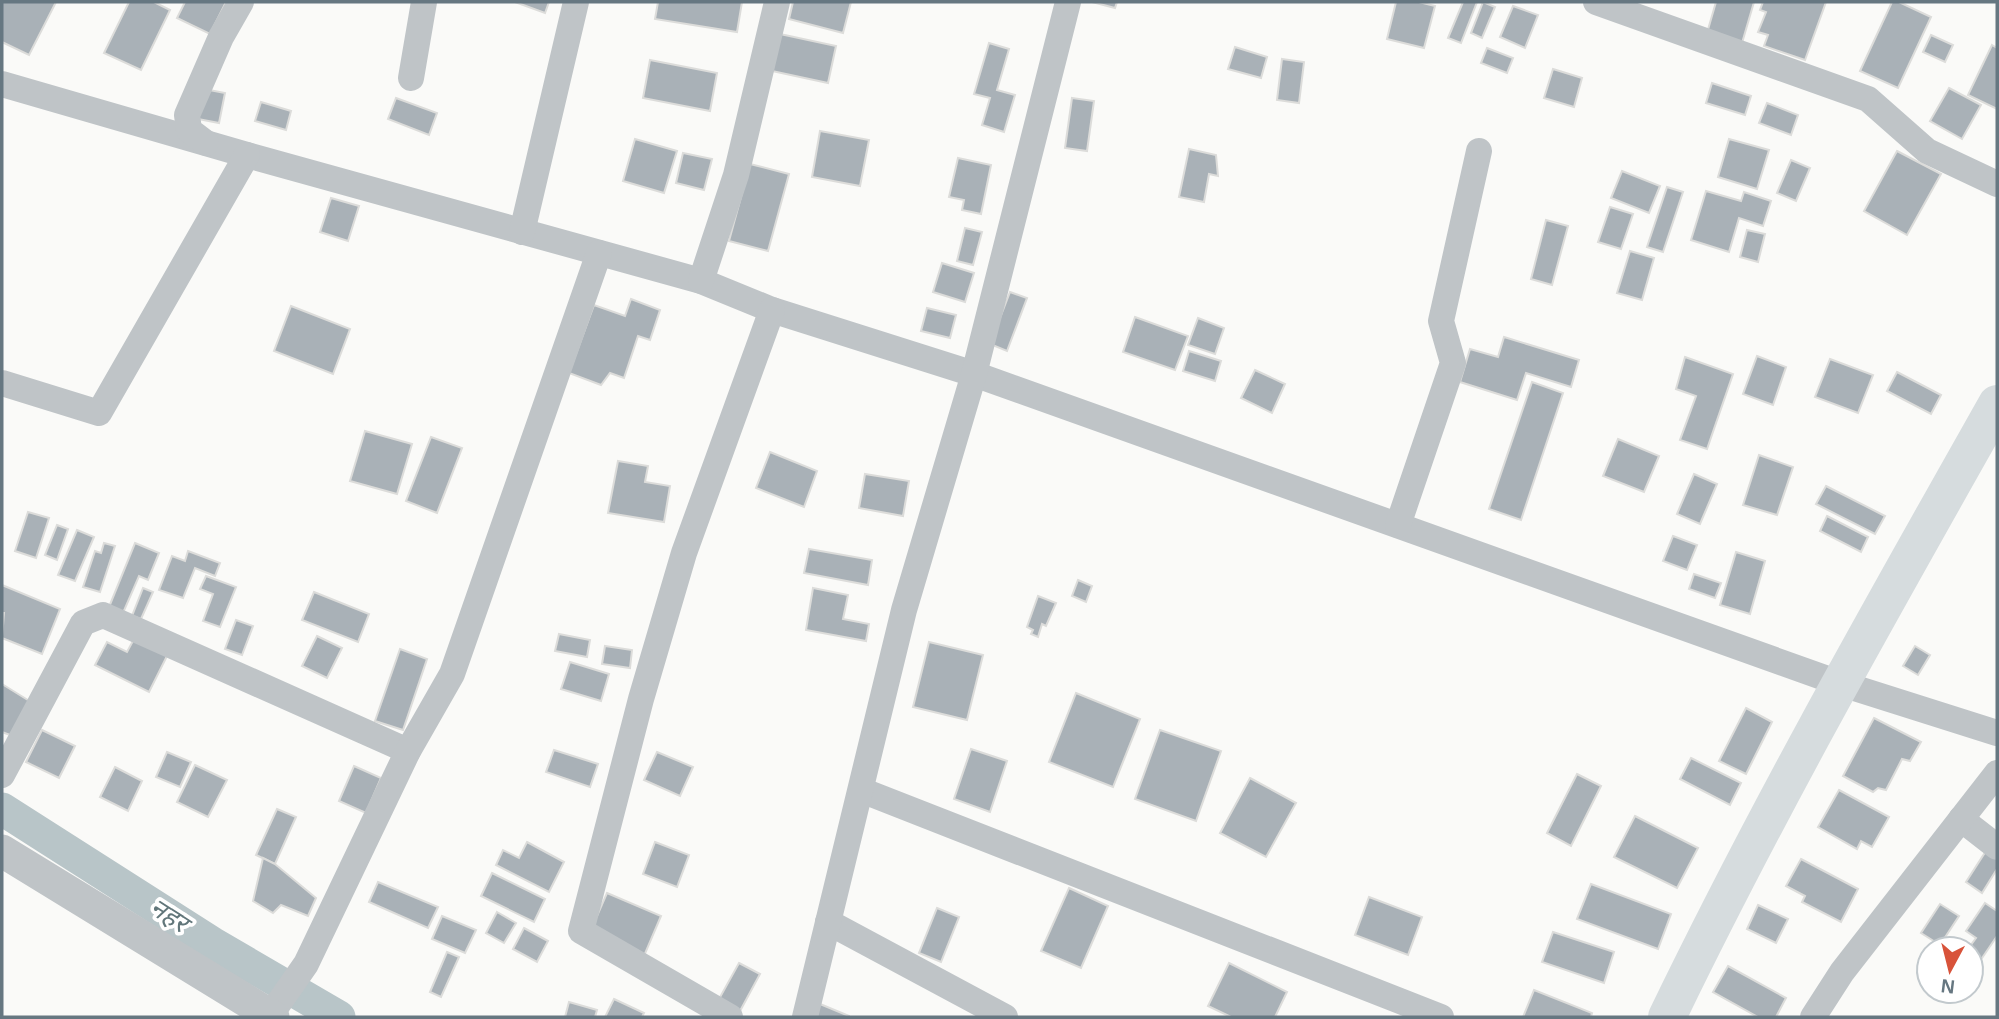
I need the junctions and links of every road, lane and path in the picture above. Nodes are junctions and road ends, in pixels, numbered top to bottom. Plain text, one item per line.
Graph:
1 (241, 2) edge
2 (424, 2) edge
3 (576, 2) edge
4 (777, 2) edge
5 (1068, 2) edge
6 (1596, 2) edge
7 (411, 78) dead end
8 (2, 84) edge
9 (206, 143) junction
10 (1479, 151) dead end
11 (247, 155) junction
12 (1997, 184) edge
13 (522, 232) junction
14 (599, 253) junction
15 (701, 281) junction
16 (772, 310) junction
17 (974, 374) junction
18 (2, 383) edge
19 (1997, 404) edge
20 (1398, 525) junction
21 (1839, 683) junction
22 (1997, 733) edge
23 (408, 751) junction
24 (1997, 773) edge
25 (2, 775) edge
26 (860, 790) junction
27 (1961, 819) junction
28 (1997, 847) edge
29 (2, 851) edge
30 (828, 922) junction
31 (270, 1017) edge
32 (730, 1017) edge
33 (805, 1017) edge
34 (1004, 1017) edge
35 (1441, 1017) edge
36 (1667, 1017) edge
37 (1813, 1017) edge

1 - 9 street
2 - 7 street
3 - 13 street
4 - 15 street
5 - 17 street
6 - 12 street
8 - 9 street
9 - 11 street
10 - 20 street
11 - 13 street
11 - 18 street
13 - 14 street
14 - 15 street
14 - 23 street
15 - 16 street
16 - 17 street
16 - 32 street
17 - 20 street
17 - 26 street
19 - 21 main road
20 - 21 street
21 - 22 street
21 - 36 main road
23 - 25 street
23 - 31 street
24 - 27 street
26 - 30 street
26 - 35 street
27 - 28 street
27 - 37 street
29 - 31 street
30 - 33 street
30 - 34 street

